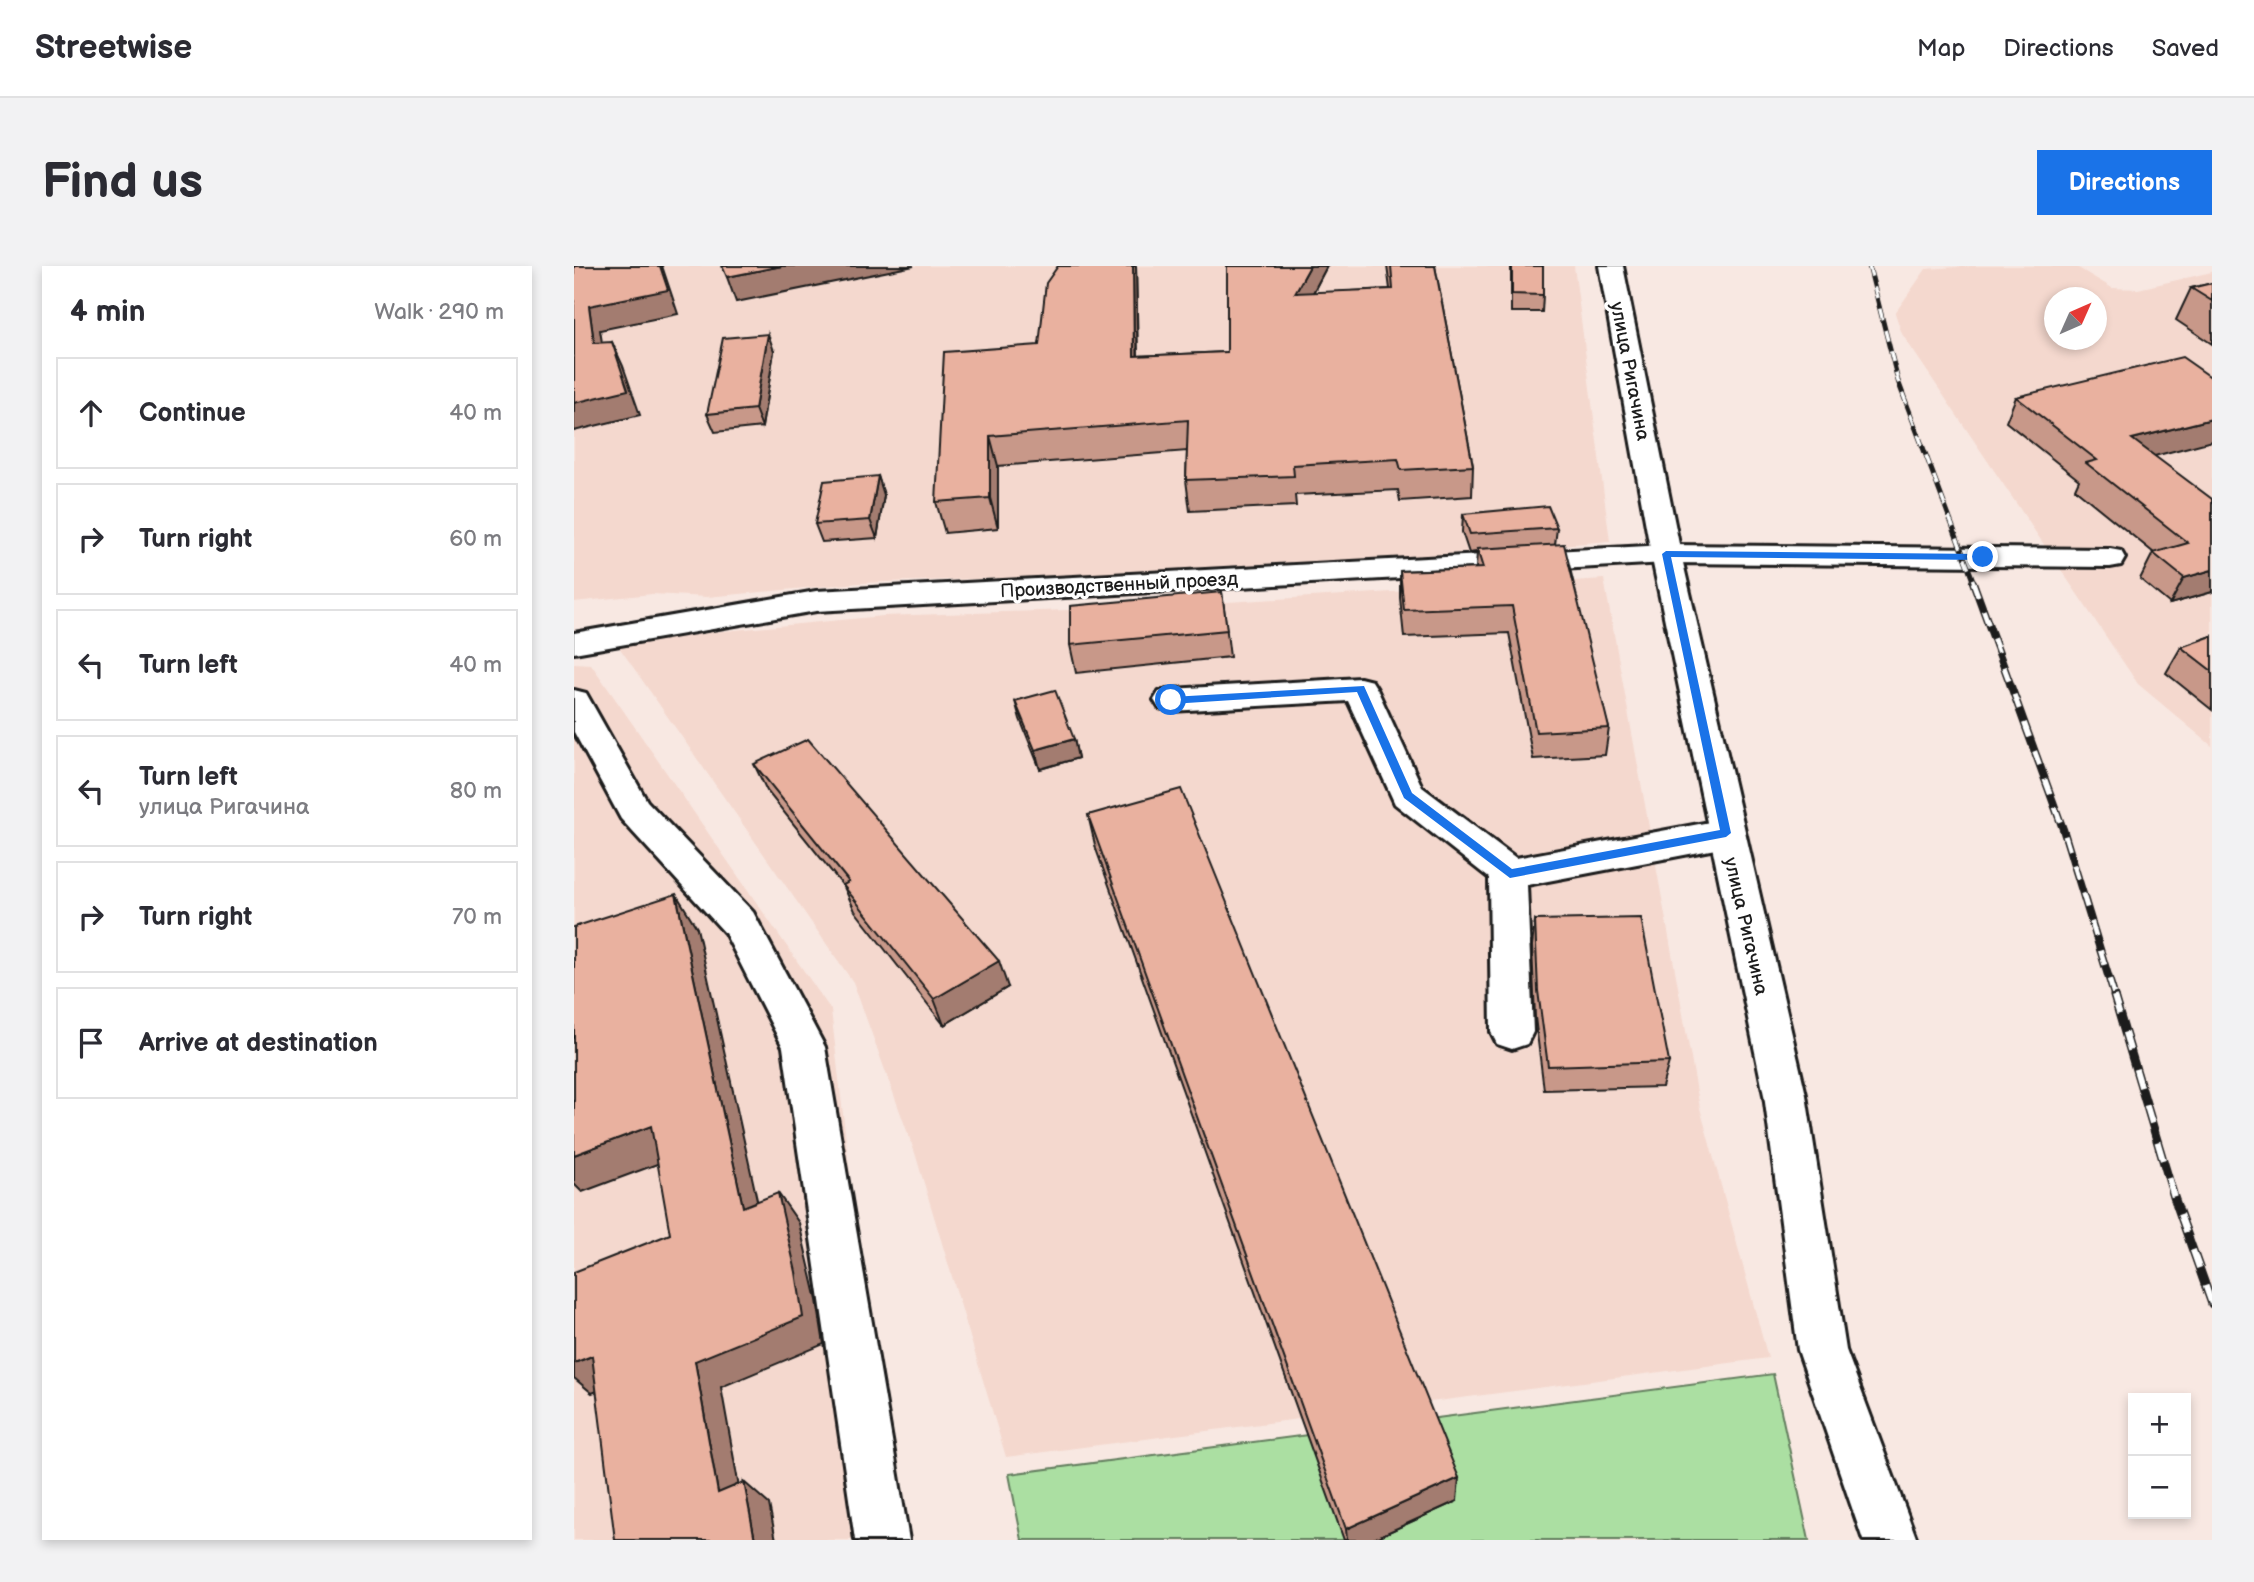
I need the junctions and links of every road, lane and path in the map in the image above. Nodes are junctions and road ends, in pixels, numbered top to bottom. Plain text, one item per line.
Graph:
1 (1611, 266) edge
2 (1666, 554) junction
3 (2110, 558) dead end
4 (574, 643) edge
5 (1171, 700) dead end
6 (574, 701) edge
7 (1726, 833) junction
8 (1510, 874) junction
9 (1512, 1032) dead end
10 (882, 1540) edge
11 (1890, 1540) edge

1 - 2 main road, улица Ригачина
2 - 3 main road, Производственный проезд
2 - 4 main road, Производственный проезд
2 - 7 main road, улица Ригачина
5 - 8 main road
6 - 10 main road
7 - 8 main road
7 - 11 main road, улица Ригачина
8 - 9 main road

